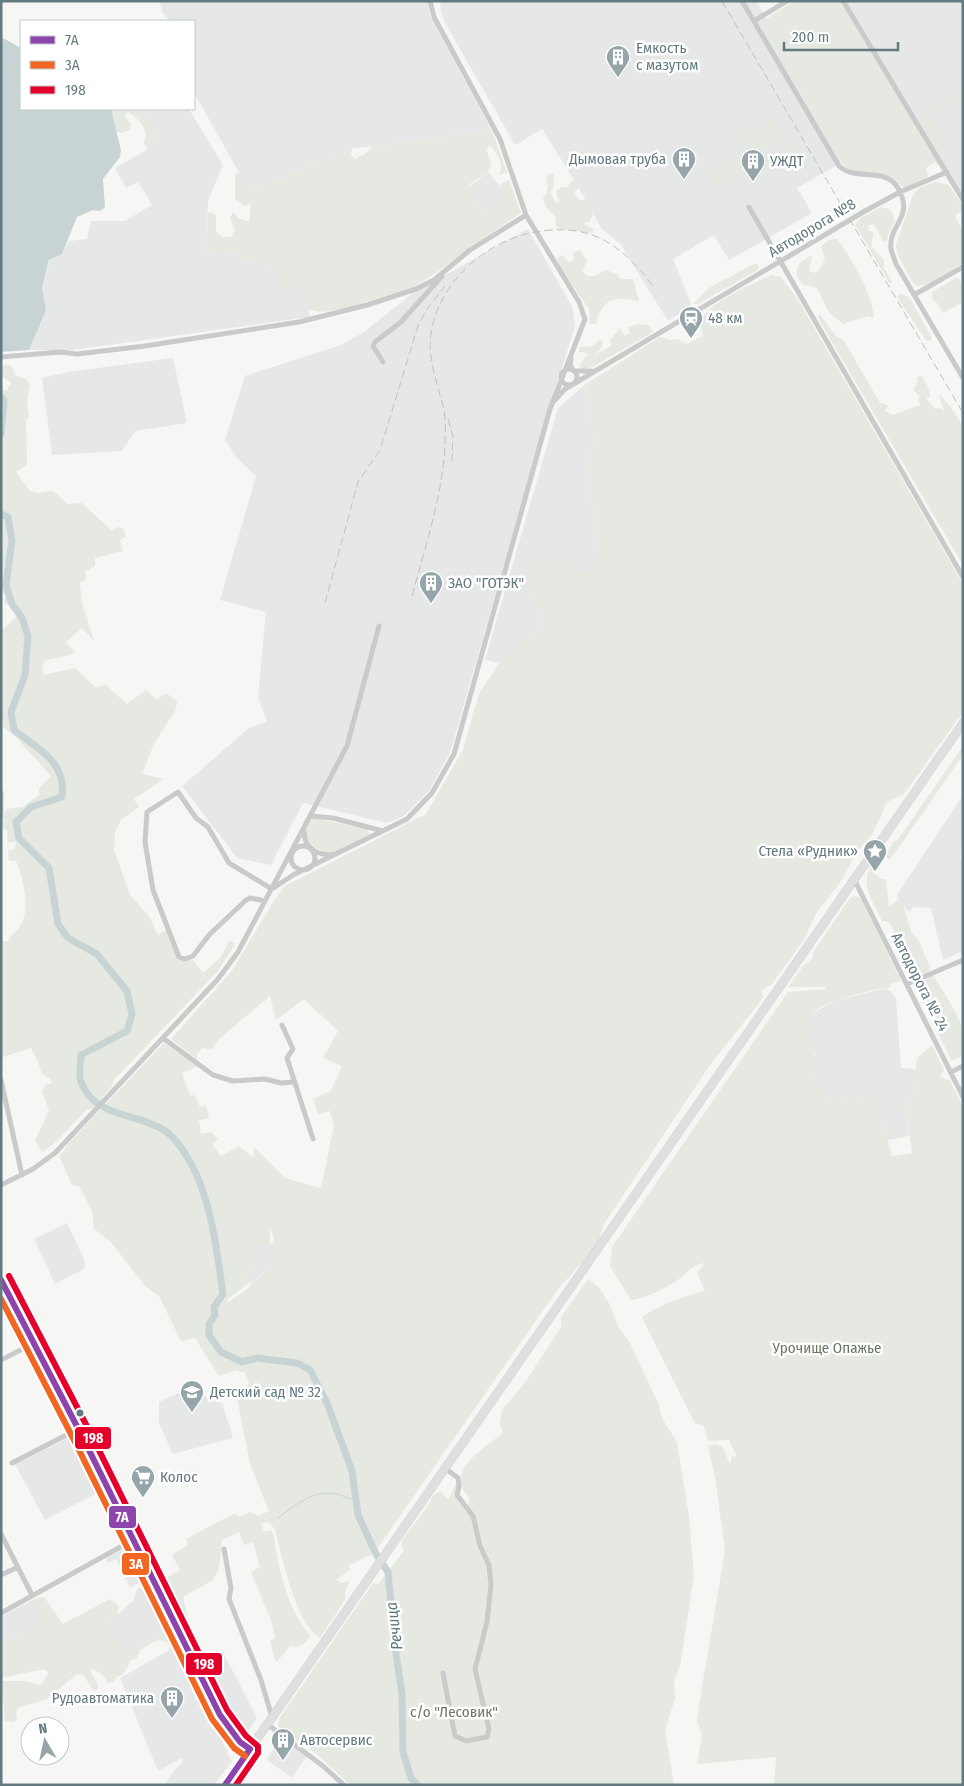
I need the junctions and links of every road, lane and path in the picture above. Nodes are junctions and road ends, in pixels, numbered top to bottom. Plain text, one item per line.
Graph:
1 (430, 1) edge
2 (742, 1) edge
3 (786, 1) edge
4 (843, 1) edge
5 (754, 21) junction
6 (947, 172) junction
7 (900, 192) junction
8 (963, 200) edge
9 (749, 207) dead end
10 (526, 215) junction
11 (782, 262) junction
12 (450, 266) junction
13 (963, 268) edge
14 (914, 295) junction
15 (574, 349) junction
16 (1, 358) edge
17 (383, 362) dead end
18 (599, 368) junction
19 (574, 371) junction
20 (562, 374) junction
21 (963, 378) edge
22 (573, 384) junction
23 (550, 409) junction
24 (963, 577) edge
25 (379, 626) dead end
26 (963, 722) edge
27 (1, 793) edge
28 (1, 816) edge
29 (310, 816) junction
30 (304, 830) junction
31 (384, 831) junction
32 (311, 849) junction
33 (293, 852) junction
34 (341, 853) junction
35 (307, 869) junction
36 (854, 879) junction
37 (272, 889) junction
38 (261, 900) dead end
39 (963, 960) edge
40 (907, 984) junction
41 (282, 1025) dead end
42 (163, 1038) junction
43 (963, 1066) edge
44 (951, 1072) junction
45 (1, 1080) edge
46 (294, 1082) junction
47 (963, 1097) edge
48 (313, 1139) dead end
49 (22, 1175) junction
50 (1, 1185) edge
51 (1, 1280) edge
52 (34, 1343) junction
53 (1, 1360) edge
54 (78, 1429) junction
55 (12, 1463) dead end
56 (445, 1468) junction
57 (1, 1534) edge
58 (133, 1540) junction
59 (224, 1549) dead end
60 (18, 1566) junction
61 (1, 1575) edge
62 (32, 1594) junction
63 (1, 1613) edge
64 (443, 1673) dead end
65 (272, 1717) junction
66 (267, 1724) junction
67 (250, 1749) junction
68 (225, 1785) edge
69 (344, 1785) edge

1 - 10 street
2 - 5 street
3 - 5 street
4 - 6 street
5 - 7 street
6 - 7 street, Автодорога №8
6 - 8 street
7 - 11 street, Автодорога №8
7 - 14 street
9 - 11 street
10 - 12 street
10 - 15 street
11 - 18 street, Автодорога №8
11 - 24 street
12 - 16 street
12 - 17 street
13 - 14 street
14 - 21 street
15 - 19 street
15 - 20 street
18 - 19 street
18 - 22 street
19 - 20 street
19 - 22 street
20 - 22 street
20 - 23 street
22 - 23 street
23 - 31 street
25 - 29 street
26 - 36 highway
27 - 28 street
29 - 30 street
29 - 31 street
30 - 32 street
30 - 33 street
31 - 34 street
32 - 33 street
32 - 34 street
32 - 35 street
33 - 35 street
33 - 37 street
34 - 35 street
35 - 37 street
36 - 40 street, Автодорога № 24
36 - 56 highway
37 - 38 street
37 - 42 street
39 - 40 street
40 - 44 street, Автодорога № 24
41 - 46 street
42 - 46 street
42 - 49 street
43 - 44 street
44 - 47 street, Автодорога № 24
45 - 49 street
46 - 48 street
49 - 50 street
51 - 52 main road
52 - 53 street
52 - 54 main road
54 - 55 street
54 - 58 main road
56 - 64 street
56 - 65 highway
57 - 60 street
58 - 62 street
58 - 67 main road
59 - 65 street
60 - 61 street
60 - 62 street
62 - 63 street
65 - 66 highway
66 - 67 highway
66 - 69 street
67 - 68 highway

